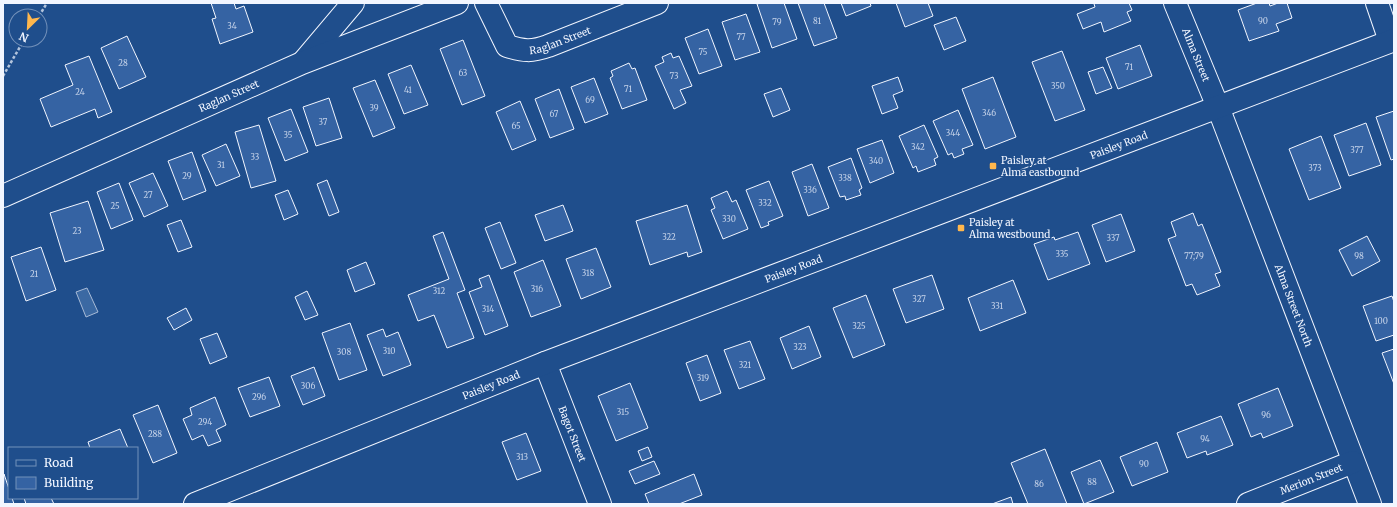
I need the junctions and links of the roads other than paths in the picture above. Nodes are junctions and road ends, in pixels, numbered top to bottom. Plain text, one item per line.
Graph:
1 (353, 3) edge
2 (457, 3) edge
3 (486, 3) edge
4 (657, 3) edge
5 (1175, 3) edge
6 (1377, 3) edge
7 (1392, 41) edge
8 (302, 63) junction
9 (1218, 107) junction
10 (3, 196) edge
11 (545, 363) junction
12 (1353, 462) junction
13 (195, 504) edge
14 (600, 504) edge
15 (1248, 504) edge
16 (1370, 504) edge

1 - 8 street
2 - 8 street, Raglan Street
3 - 4 street, Raglan Street
5 - 9 street, Alma Street
6 - 7 street
7 - 9 street, Paisley Road
8 - 10 street, Raglan Street
9 - 11 street, Paisley Road
9 - 12 street, Alma Street North
11 - 13 street, Paisley Road
11 - 14 street, Bagot Street
12 - 15 street, Merion Street
12 - 16 street, Alma Street North

